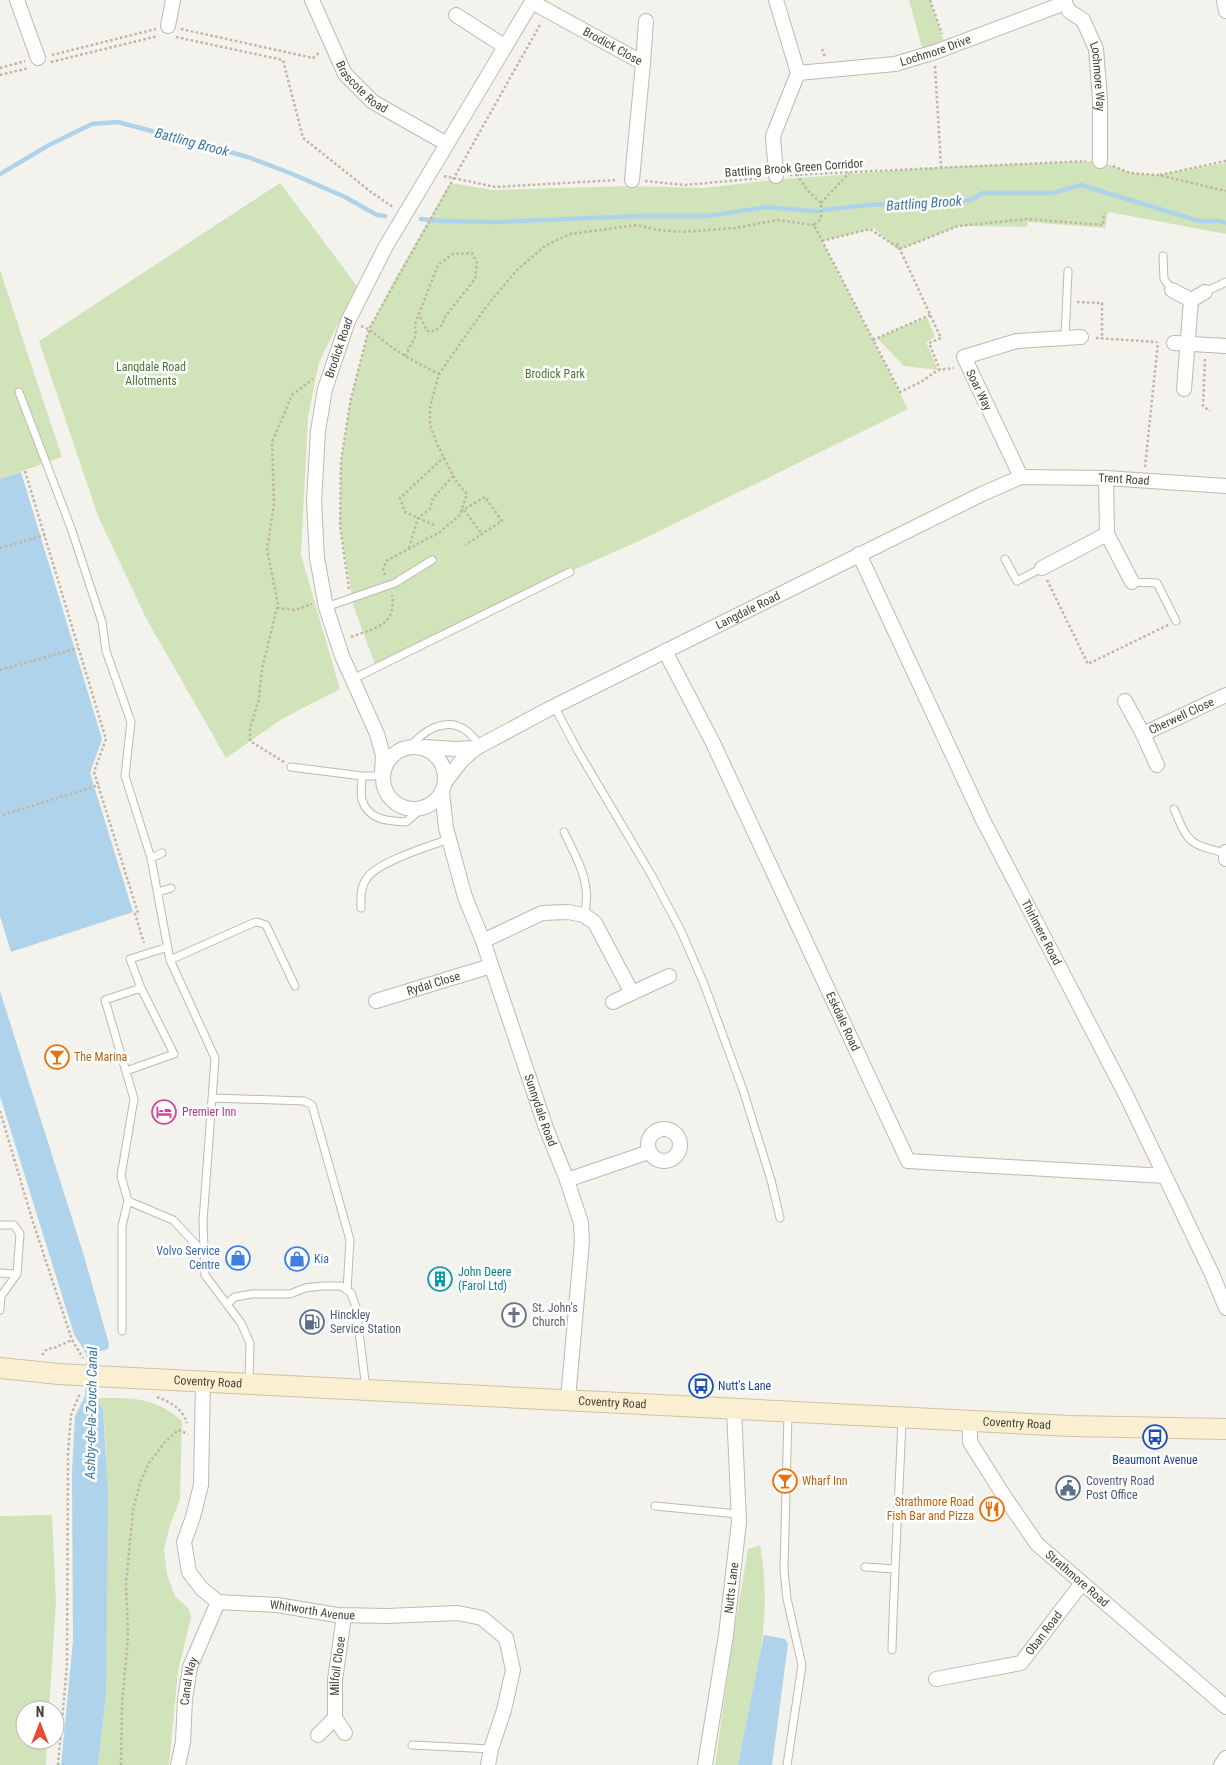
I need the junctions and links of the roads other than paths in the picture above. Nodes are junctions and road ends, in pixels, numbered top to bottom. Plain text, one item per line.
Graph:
1 (17, 0) edge
2 (173, 0) edge
3 (312, 0) edge
4 (776, 0) edge
5 (1224, 0) edge
6 (533, 1) edge
7 (1065, 1) edge
8 (1226, 11) edge
9 (456, 15) dead end
10 (646, 21) dead end
11 (168, 33) road end
12 (504, 46) junction
13 (40, 62) road end
14 (643, 63) junction
15 (798, 73) junction
16 (447, 144) junction
17 (1100, 161) road end
18 (776, 176) road end
19 (632, 180) road end
20 (1163, 256) dead end
21 (1068, 271) dead end
22 (1226, 282) edge
23 (1172, 290) joint
24 (1206, 292) joint
25 (1190, 300) junction
26 (1081, 337) road end
27 (1065, 338) junction
28 (1180, 344) junction
29 (1226, 346) edge
30 (1184, 389) dead end
31 (19, 392) dead end
32 (1021, 477) junction
33 (1106, 478) junction
34 (1226, 486) edge
35 (1107, 534) junction
36 (859, 554) junction
37 (1005, 559) dead end
38 (432, 560) dead end
39 (1042, 568) joint
40 (570, 572) dead end
41 (1132, 582) joint
42 (326, 603) junction
43 (1176, 621) road end
44 (665, 651) junction
45 (353, 679) junction
46 (1226, 695) edge
47 (1125, 701) dead end
48 (554, 706) junction
49 (377, 734) junction
50 (1143, 734) junction
51 (417, 747) junction
52 (478, 747) junction
53 (398, 750) junction
54 (1156, 765) dead end
55 (291, 767) road end
56 (382, 774) junction
57 (362, 776) junction
58 (443, 787) junction
59 (424, 807) junction
60 (1174, 809) dead end
61 (564, 832) dead end
62 (447, 834) junction
63 (162, 853) dead end
64 (1226, 855) edge
65 (151, 858) junction
66 (171, 888) dead end
67 (158, 892) junction
68 (361, 908) dead end
69 (584, 915) junction
70 (483, 941) junction
71 (168, 947) junction
72 (170, 960) junction
73 (491, 966) junction
74 (669, 976) dead end
75 (295, 986) dead end
76 (141, 988) junction
77 (632, 993) junction
78 (376, 1001) dead end
79 (613, 1002) dead end
80 (126, 1071) junction
81 (212, 1098) junction
82 (649, 1152) dead end
83 (1165, 1176) junction
84 (567, 1180) junction
85 (128, 1201) junction
86 (780, 1218) dead end
87 (0, 1224) edge
88 (204, 1254) junction
89 (0, 1273) edge
90 (17, 1274) junction
91 (347, 1290) junction
92 (227, 1304) junction
93 (1226, 1308) edge
94 (0, 1310) edge
95 (122, 1331) dead end
96 (0, 1368) edge
97 (203, 1380) junction
98 (250, 1382) junction
99 (366, 1389) junction
100 (568, 1399) junction
101 (734, 1409) junction
102 (788, 1412) junction
103 (902, 1417) junction
104 (970, 1421) junction
105 (1226, 1429) edge
106 (654, 1506) dead end
107 (738, 1514) junction
108 (865, 1567) dead end
109 (895, 1569) junction
110 (1082, 1583) junction
111 (218, 1602) junction
112 (344, 1616) junction
113 (892, 1650) dead end
114 (936, 1679) dead end
115 (1226, 1707) edge
116 (334, 1718) junction
117 (345, 1733) dead end
118 (318, 1735) dead end
119 (412, 1745) dead end
120 (491, 1749) junction
121 (1226, 1758) edge
122 (178, 1765) edge
123 (488, 1765) edge
124 (705, 1765) edge
125 (787, 1765) edge
126 (1221, 1765) edge

1 - 13 street
2 - 11 street
3 - 16 street, Brascote Road
4 - 15 street
5 - 8 street
6 - 12 street, Brodick Road
6 - 14 street, Brodick Close
7 - 15 street, Lochmore Drive
7 - 17 street, Lochmore Way
9 - 12 street
10 - 14 street
12 - 16 street, Brodick Road
14 - 19 street, Brodick Close
15 - 18 street
16 - 42 street, Brodick Road
20 - 23 lane
21 - 27 lane
22 - 24 lane
23 - 25 street
24 - 25 street
25 - 28 street
26 - 27 street, Soar Way
27 - 32 street, Soar Way
28 - 29 street
28 - 30 street
31 - 65 lane
32 - 33 street, Trent Road
32 - 36 street, Langdale Road
33 - 34 street, Trent Road
33 - 35 street
35 - 39 street
35 - 41 street
36 - 44 street, Langdale Road
36 - 83 street, Thirlmere Road
37 - 39 lane
38 - 42 lane
40 - 45 lane
41 - 43 lane
42 - 45 street, Brodick Road
44 - 48 street, Langdale Road
44 - 83 street, Eskdale Road
45 - 49 street, Brodick Road
46 - 50 street, Cherwell Close
47 - 50 street, Cherwell Close
48 - 52 street, Langdale Road
48 - 86 lane
49 - 53 street, Brodick Road
49 - 56 street, Brodick Road
50 - 54 street
51 - 52 street, Langdale Road
51 - 52 lane
51 - 53 street
51 - 58 street
52 - 58 street, Langdale Road
53 - 56 street
55 - 57 lane
56 - 57 lane
56 - 59 street
57 - 59 lane
58 - 59 street
58 - 62 street, Sunnydale Road
59 - 62 street, Sunnydale Road
60 - 64 lane
61 - 69 lane
62 - 68 lane
62 - 70 street, Sunnydale Road
63 - 65 lane
65 - 67 lane
66 - 67 lane
67 - 71 lane
69 - 70 street
69 - 77 street
70 - 73 street, Sunnydale Road
71 - 72 lane
71 - 76 lane
72 - 75 lane
72 - 81 lane
73 - 78 street, Rydal Close
73 - 84 street, Sunnydale Road
74 - 77 street
76 - 80 lane
76 - 80 lane
77 - 79 street
80 - 85 lane
81 - 88 lane
81 - 91 lane
82 - 84 street
83 - 93 street, Thirlmere Road
84 - 100 street, Sunnydale Road
85 - 88 lane
85 - 95 lane
87 - 90 lane
88 - 92 lane
89 - 90 lane
90 - 94 lane
91 - 92 lane
91 - 99 lane
92 - 98 lane
96 - 97 main road, Coventry Road, bridge
97 - 98 main road, Coventry Road
97 - 111 street
98 - 99 main road, Coventry Road
99 - 100 main road, Coventry Road
100 - 101 main road, Coventry Road
101 - 102 main road, Coventry Road
101 - 107 street, Nutts Lane
102 - 103 main road, Coventry Road
102 - 125 lane
103 - 104 main road, Coventry Road
103 - 109 lane
104 - 105 main road, Coventry Road
104 - 110 street, Strathmore Road
106 - 107 lane
107 - 124 street, Nutts Lane
108 - 109 lane
109 - 113 lane
110 - 114 street, Oban Road
110 - 115 street, Strathmore Road
111 - 112 street, Whitworth Avenue
111 - 122 street, Canal Way
112 - 116 street, Milfoil Close
112 - 120 street, Whitworth Avenue
116 - 117 street
116 - 118 street
119 - 120 lane
120 - 123 street, Whitworth Avenue
121 - 126 street

